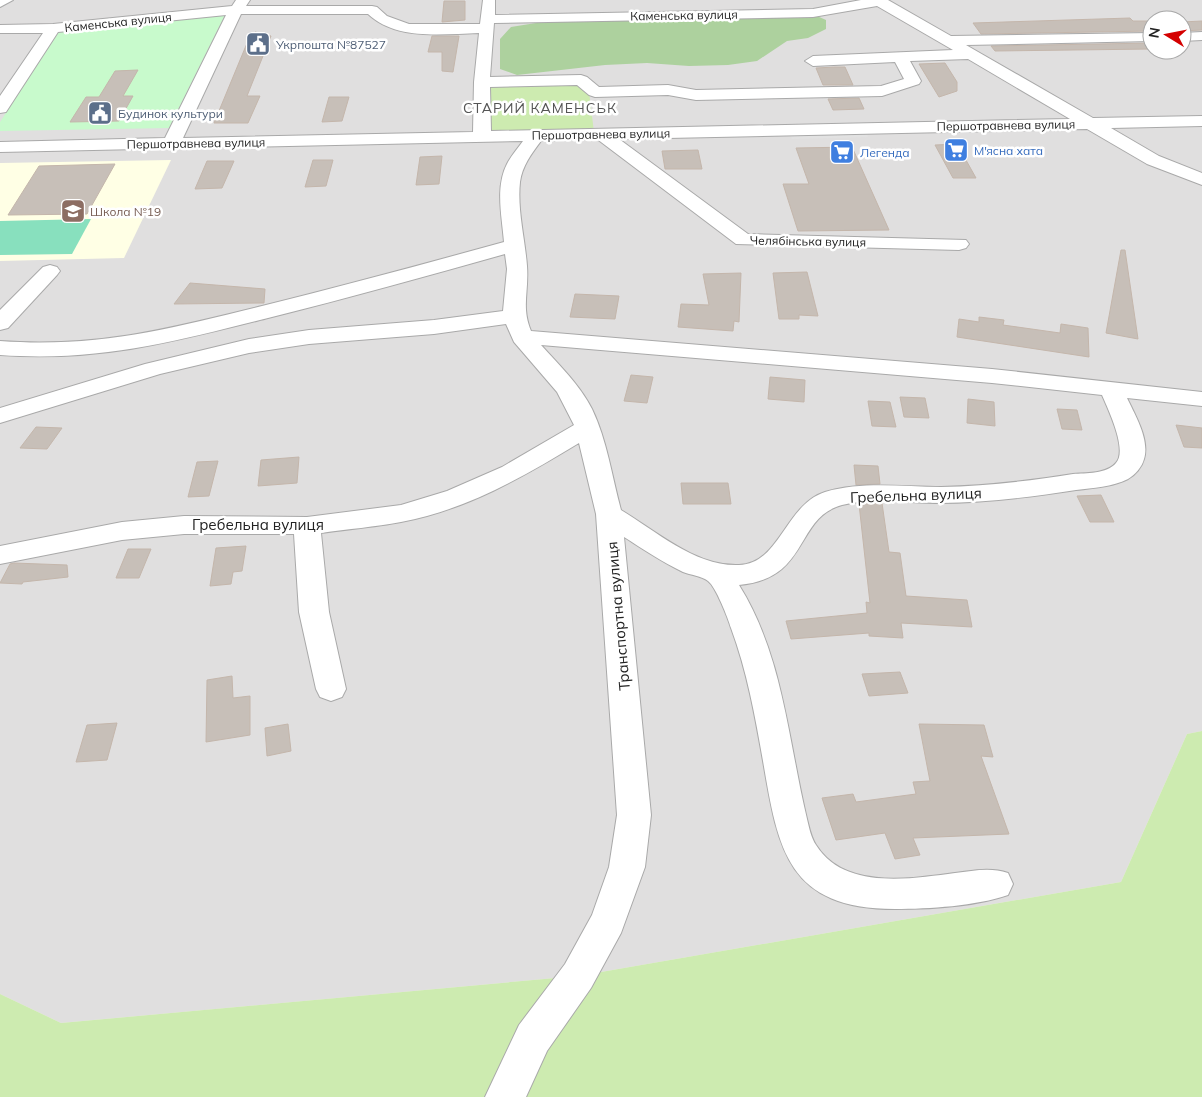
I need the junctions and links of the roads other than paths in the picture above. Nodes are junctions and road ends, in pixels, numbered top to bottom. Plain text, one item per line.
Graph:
1 (6, 0) edge
2 (489, 0) edge
3 (879, 1) edge
4 (0, 3) edge
5 (239, 5) edge
6 (373, 5) edge
7 (487, 23) junction
8 (54, 28) junction
9 (0, 29) edge
10 (1142, 37) edge
11 (947, 41) junction
12 (971, 54) junction
13 (900, 57) junction
14 (813, 61) dead end
15 (482, 82) junction
16 (595, 92) junction
17 (0, 108) edge
18 (599, 120) junction
19 (1202, 121) edge
20 (1090, 123) junction
21 (535, 136) junction
22 (482, 137) junction
23 (171, 144) junction
24 (0, 147) edge
25 (1202, 179) edge
26 (960, 244) dead end
27 (514, 245) junction
28 (50, 271) dead end
29 (0, 323) edge
30 (518, 327) junction
31 (0, 348) edge
32 (1112, 390) junction
33 (1202, 398) edge
34 (0, 416) edge
35 (588, 427) junction
36 (609, 514) junction
37 (307, 526) junction
38 (0, 555) edge
39 (718, 574) junction
40 (331, 689) dead end
41 (994, 884) dead end
42 (505, 1097) edge

1 - 4 street
2 - 7 street
3 - 7 street, Каменська вулиця
3 - 11 street
5 - 6 street, Каменська вулиця
5 - 8 street, Каменська вулиця
5 - 23 street
6 - 7 street, Каменська вулиця
7 - 15 street
8 - 9 street, Каменська вулиця
8 - 17 street
10 - 11 street
11 - 12 street
12 - 13 street
12 - 20 street
13 - 14 street
13 - 16 street
15 - 16 street
15 - 22 street
16 - 18 street
18 - 20 street, Першотравнева вулиця
18 - 21 street, Першотравнева вулиця
18 - 26 street, Челябінська вулиця
19 - 20 street, Першотравнева вулиця
20 - 25 street
21 - 22 street, Першотравнева вулиця
21 - 27 street
22 - 23 street, Першотравнева вулиця
23 - 24 street, Першотравнева вулиця
27 - 30 street
27 - 31 street
28 - 29 street
30 - 32 street
30 - 34 street
30 - 35 street, Транспортна вулиця
32 - 33 street
32 - 39 street, Гребельна вулиця
35 - 36 street, Транспортна вулиця
35 - 37 street, Гребельна вулиця
36 - 39 street, Гребельна вулиця
36 - 42 street, Транспортна вулиця
37 - 38 street, Гребельна вулиця
37 - 40 street
39 - 41 street

